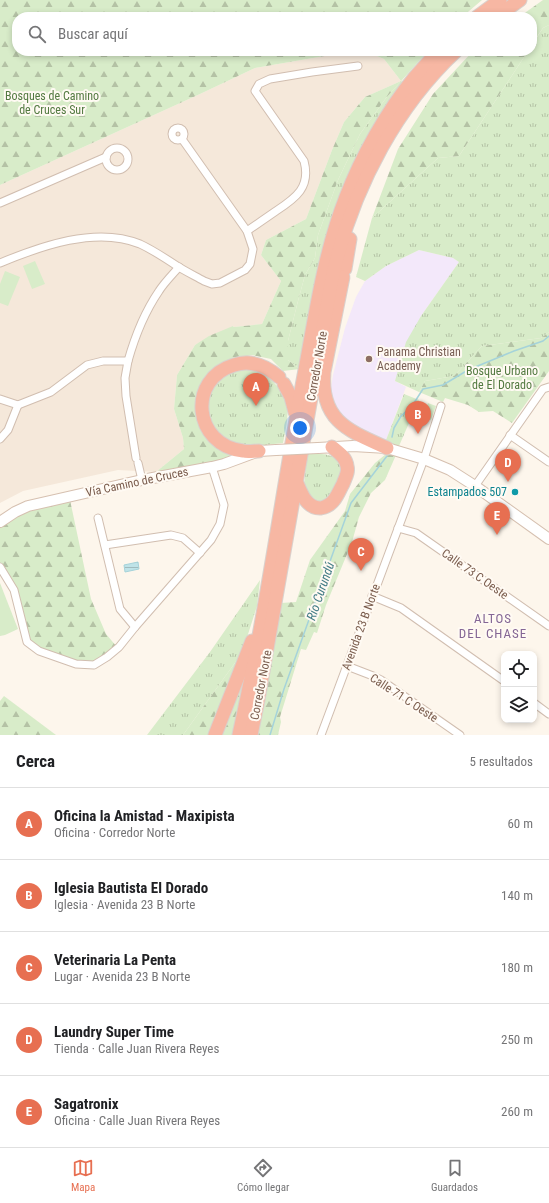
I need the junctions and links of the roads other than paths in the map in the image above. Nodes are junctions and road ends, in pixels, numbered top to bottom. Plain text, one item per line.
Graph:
1 (500, 0) edge
2 (520, 0) edge
3 (484, 12) edge
4 (503, 12) edge
5 (434, 56) edge
6 (451, 56) edge
7 (358, 66) dead end
8 (182, 139) dead end
9 (106, 158) dead end
10 (0, 203) edge
11 (352, 211) junction
12 (247, 231) junction
13 (0, 263) edge
14 (179, 267) junction
15 (128, 361) junction
16 (549, 387) edge
17 (0, 399) edge
18 (18, 405) junction
19 (441, 406) dead end
20 (296, 418) junction
21 (510, 435) junction
22 (0, 439) edge
23 (332, 447) junction
24 (387, 448) junction
25 (259, 451) junction
26 (424, 459) junction
27 (549, 462) edge
28 (212, 467) junction
29 (142, 480) junction
30 (297, 481) junction
31 (475, 486) junction
32 (98, 518) dead end
33 (0, 522) edge
34 (398, 528) junction
35 (549, 539) edge
36 (105, 545) junction
37 (200, 553) junction
38 (0, 567) edge
39 (372, 596) junction
40 (263, 613) junction
41 (549, 626) edge
42 (135, 627) junction
43 (347, 666) junction
44 (501, 679) edge
45 (537, 705) edge
46 (549, 714) edge
47 (323, 734) edge
48 (215, 735) edge
49 (239, 735) edge
50 (251, 735) edge
51 (460, 735) edge

1 - 3 highway
2 - 4 highway
5 - 20 highway, Corredor Norte
6 - 11 highway, Corredor Norte
7 - 12 street
8 - 12 street
9 - 10 street
11 - 24 highway
11 - 30 highway, Corredor Norte
12 - 14 street
13 - 14 street
14 - 15 street
15 - 18 street
15 - 29 street
16 - 21 street
17 - 18 street
18 - 22 street
19 - 26 street, Avenida 23 B Norte
20 - 25 highway
20 - 40 highway, Corredor Norte
21 - 27 street
21 - 31 street
23 - 24 street, Vía Camino de Cruces
23 - 25 street, Vía Camino de Cruces, bridge
23 - 30 highway
24 - 26 street, Vía Camino de Cruces
25 - 28 street, Vía Camino de Cruces
26 - 31 street, Vía Camino de Cruces
26 - 34 street, Avenida 23 B Norte
28 - 29 street, Vía Camino de Cruces
28 - 37 street
29 - 33 street, Vía Camino de Cruces
30 - 50 highway, Corredor Norte
31 - 35 street, Vía Camino de Cruces
32 - 36 street
34 - 39 street, Avenida 23 B Norte
34 - 41 street, Calle 73 C Oeste
36 - 37 street
36 - 42 street
37 - 42 street
38 - 42 street
39 - 43 street, Avenida 23 B Norte
39 - 44 street
40 - 48 highway
40 - 49 highway, Corredor Norte
43 - 47 street, Avenida 23 B Norte
43 - 51 street, Calle 71 C Oeste
45 - 46 street

